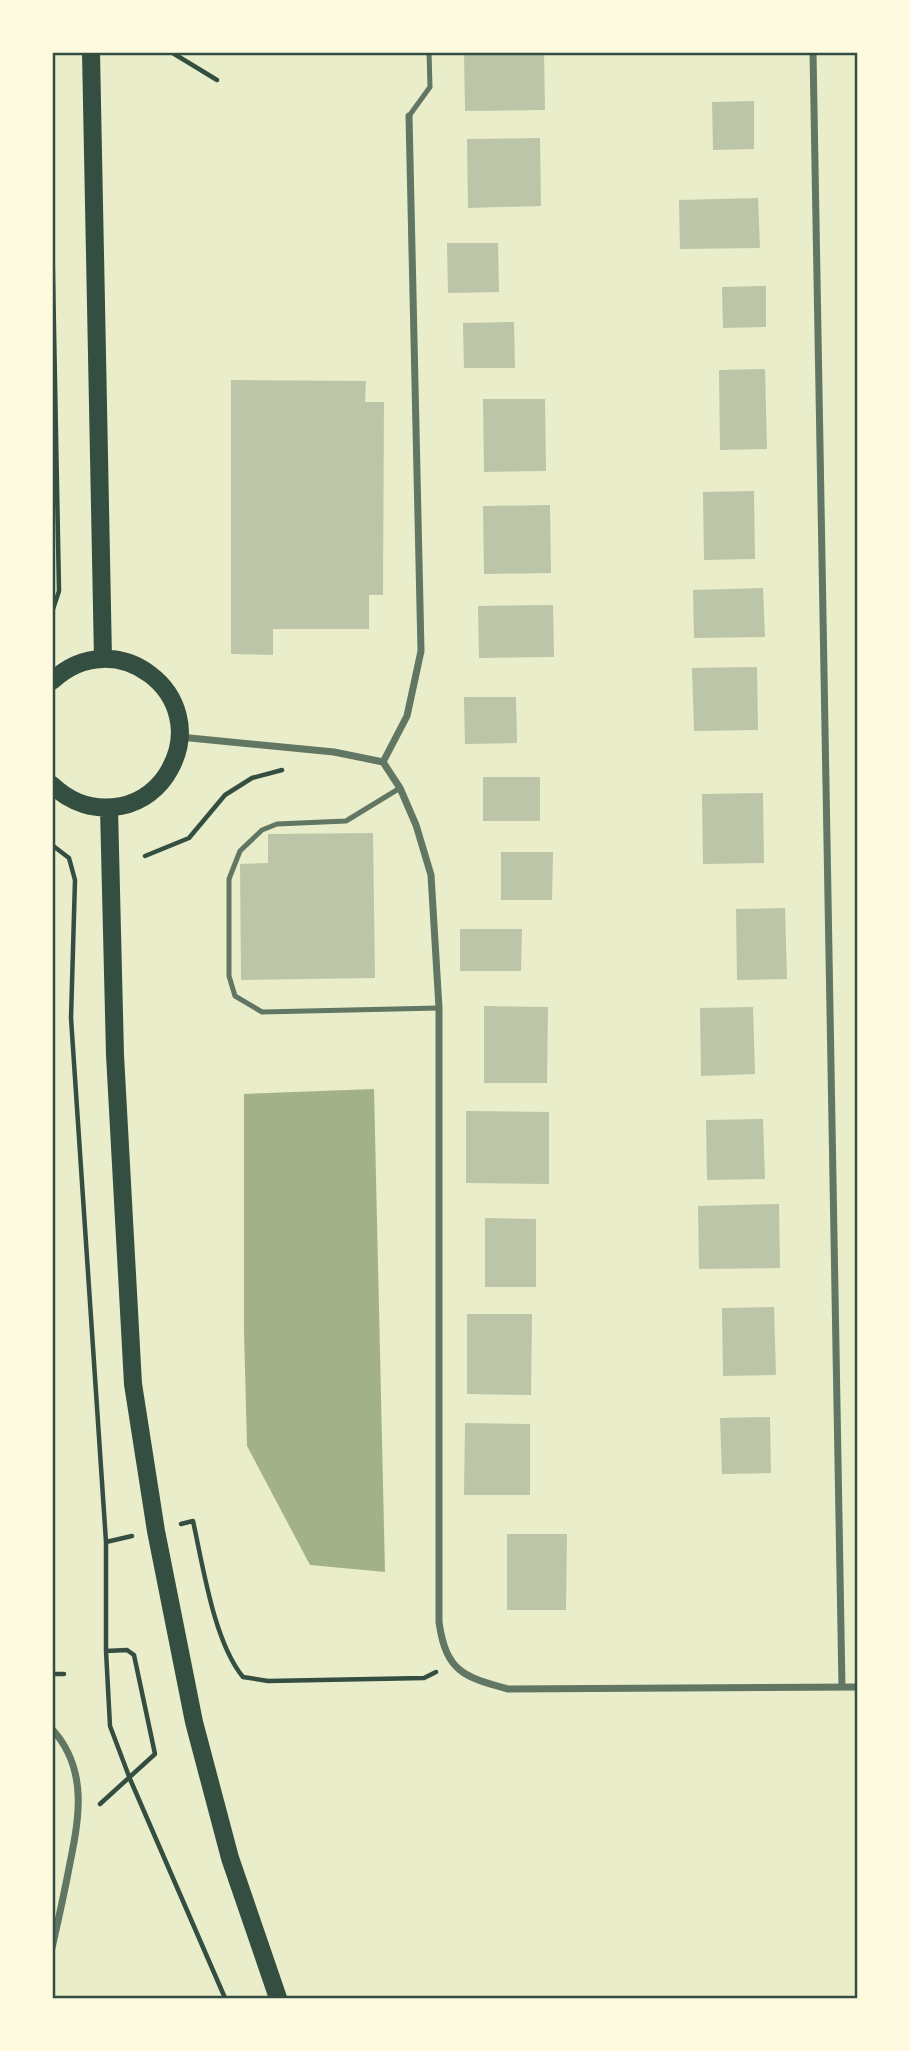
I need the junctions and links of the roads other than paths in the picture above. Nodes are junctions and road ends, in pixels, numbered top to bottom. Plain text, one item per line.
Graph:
1 (92, 52) edge
2 (429, 52) edge
3 (813, 52) edge
4 (409, 116) joint
5 (103, 658) junction
6 (52, 681) edge
7 (180, 737) junction
8 (383, 762) junction
9 (52, 785) edge
10 (400, 788) junction
11 (109, 808) junction
12 (439, 1007) junction
13 (842, 1687) junction
14 (858, 1687) edge
15 (52, 1730) edge
16 (52, 1948) edge
17 (278, 1998) edge

1 - 5 main road
2 - 4 lane
3 - 13 street
4 - 8 street
5 - 6 main road
5 - 7 main road
7 - 8 street
7 - 11 main road
8 - 10 street
9 - 11 main road
10 - 12 street
10 - 12 lane
11 - 17 main road
12 - 13 street
13 - 14 street
15 - 16 street

